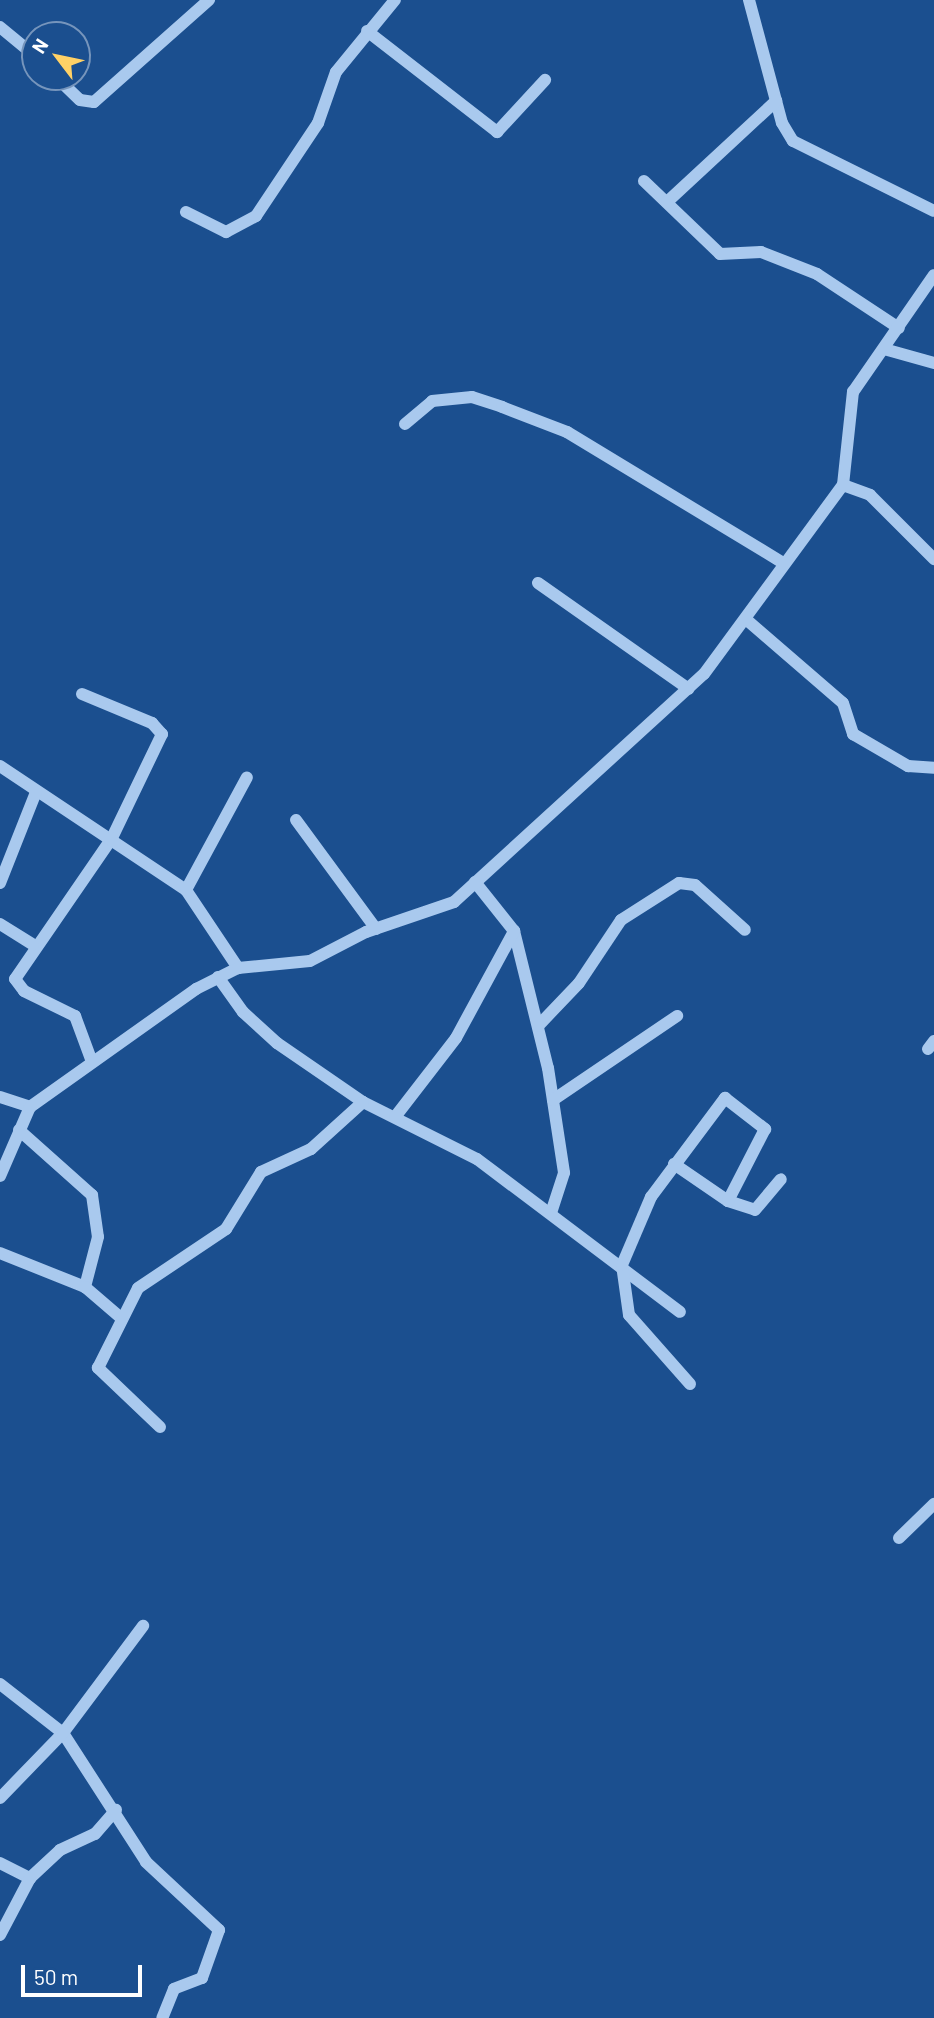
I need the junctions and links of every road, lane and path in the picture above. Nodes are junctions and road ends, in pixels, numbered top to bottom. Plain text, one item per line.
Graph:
1 (209, 0) edge
2 (396, 0) edge
3 (749, 0) edge
4 (0, 27) edge
5 (367, 32) junction
6 (21, 44) edge
7 (545, 80) dead end
8 (71, 91) edge
9 (776, 101) junction
10 (644, 181) dead end
11 (667, 202) junction
12 (934, 211) edge
13 (186, 212) dead end
14 (934, 275) edge
15 (899, 328) junction
16 (884, 349) junction
17 (934, 363) edge
18 (405, 424) dead end
19 (843, 485) junction
20 (933, 559) edge
21 (782, 562) junction
22 (538, 583) dead end
23 (748, 621) junction
24 (689, 689) junction
25 (82, 694) dead end
26 (0, 766) edge
27 (934, 768) edge
28 (247, 777) dead end
29 (36, 792) junction
30 (296, 820) dead end
31 (112, 838) junction
32 (0, 883) edge
33 (475, 883) junction
34 (186, 890) junction
35 (0, 924) edge
36 (376, 929) junction
37 (514, 930) junction
38 (745, 930) dead end
39 (33, 945) junction
40 (238, 968) junction
41 (218, 977) junction
42 (677, 1016) dead end
43 (538, 1027) junction
44 (92, 1062) junction
45 (0, 1097) edge
46 (553, 1100) junction
47 (363, 1102) junction
48 (30, 1107) junction
49 (395, 1117) junction
50 (19, 1130) junction
51 (674, 1164) junction
52 (0, 1176) edge
53 (781, 1179) dead end
54 (728, 1201) junction
55 (552, 1210) junction
56 (0, 1253) edge
57 (622, 1265) junction
58 (85, 1287) junction
59 (680, 1312) dead end
60 (120, 1317) junction
61 (690, 1384) dead end
62 (160, 1427) dead end
63 (934, 1504) edge
64 (899, 1538) dead end
65 (143, 1626) dead end
66 (0, 1684) edge
67 (63, 1733) junction
68 (0, 1798) edge
69 (116, 1810) junction
70 (0, 1863) edge
71 (30, 1878) junction
72 (0, 1935) edge
73 (162, 2018) edge

1 - 8 street
2 - 5 street
3 - 9 street
4 - 6 street
5 - 7 street
5 - 13 street
9 - 11 street
9 - 12 street
10 - 11 street
11 - 15 street
14 - 15 street
15 - 16 street
16 - 17 street
16 - 19 street
18 - 21 street
19 - 20 street
19 - 21 street
21 - 23 street
22 - 24 street
23 - 24 street
23 - 27 street
24 - 33 street
25 - 31 street
26 - 29 street
28 - 34 street
29 - 31 street
29 - 32 street
30 - 36 street
31 - 34 street
31 - 39 street
33 - 36 street
33 - 37 street
34 - 40 street
35 - 39 street
36 - 40 street
37 - 43 street
37 - 49 street
38 - 43 street
39 - 44 street
40 - 41 street
41 - 44 street
41 - 47 street
42 - 46 street
43 - 46 street
44 - 48 street
45 - 48 street
46 - 55 street
47 - 49 street
47 - 60 street
48 - 50 street
49 - 55 street
50 - 52 street
50 - 58 street
51 - 54 street
51 - 54 street
51 - 57 street
53 - 54 street
55 - 57 street
56 - 58 street
57 - 59 street
57 - 61 street
58 - 60 street
60 - 62 street
63 - 64 street
65 - 67 street
66 - 67 street
67 - 68 street
67 - 69 street
69 - 71 street
69 - 73 street
70 - 71 street
71 - 72 street

